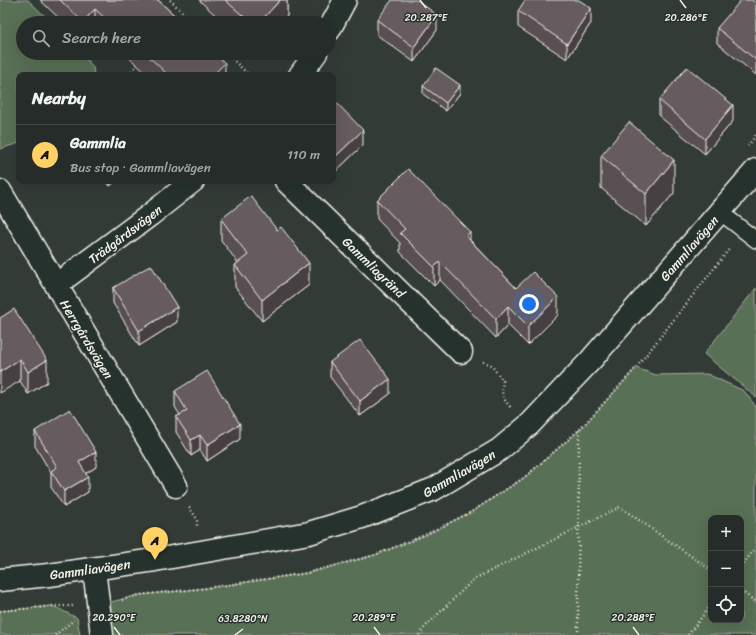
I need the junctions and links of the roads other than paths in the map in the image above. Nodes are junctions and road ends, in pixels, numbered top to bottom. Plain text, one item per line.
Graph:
1 (345, 0) edge
2 (336, 17) edge
3 (311, 60) edge
4 (302, 72) edge
5 (756, 170) edge
6 (189, 184) edge
7 (289, 184) edge
8 (0, 191) edge
9 (720, 212) junction
10 (756, 240) edge
11 (56, 286) junction
12 (461, 352) road end
13 (176, 486) road end
14 (94, 569) junction
15 (0, 580) edge
16 (102, 635) edge

1 - 2 street
3 - 4 street
5 - 9 street, Gammliavägen
6 - 11 street, Trädgårdsvägen
7 - 12 street, Gammliagränd
8 - 11 street, Herrgårdsvägen
9 - 10 lane
9 - 14 street, Gammliavägen
11 - 13 street, Herrgårdsvägen
14 - 15 street, Gammliavägen
14 - 16 street

